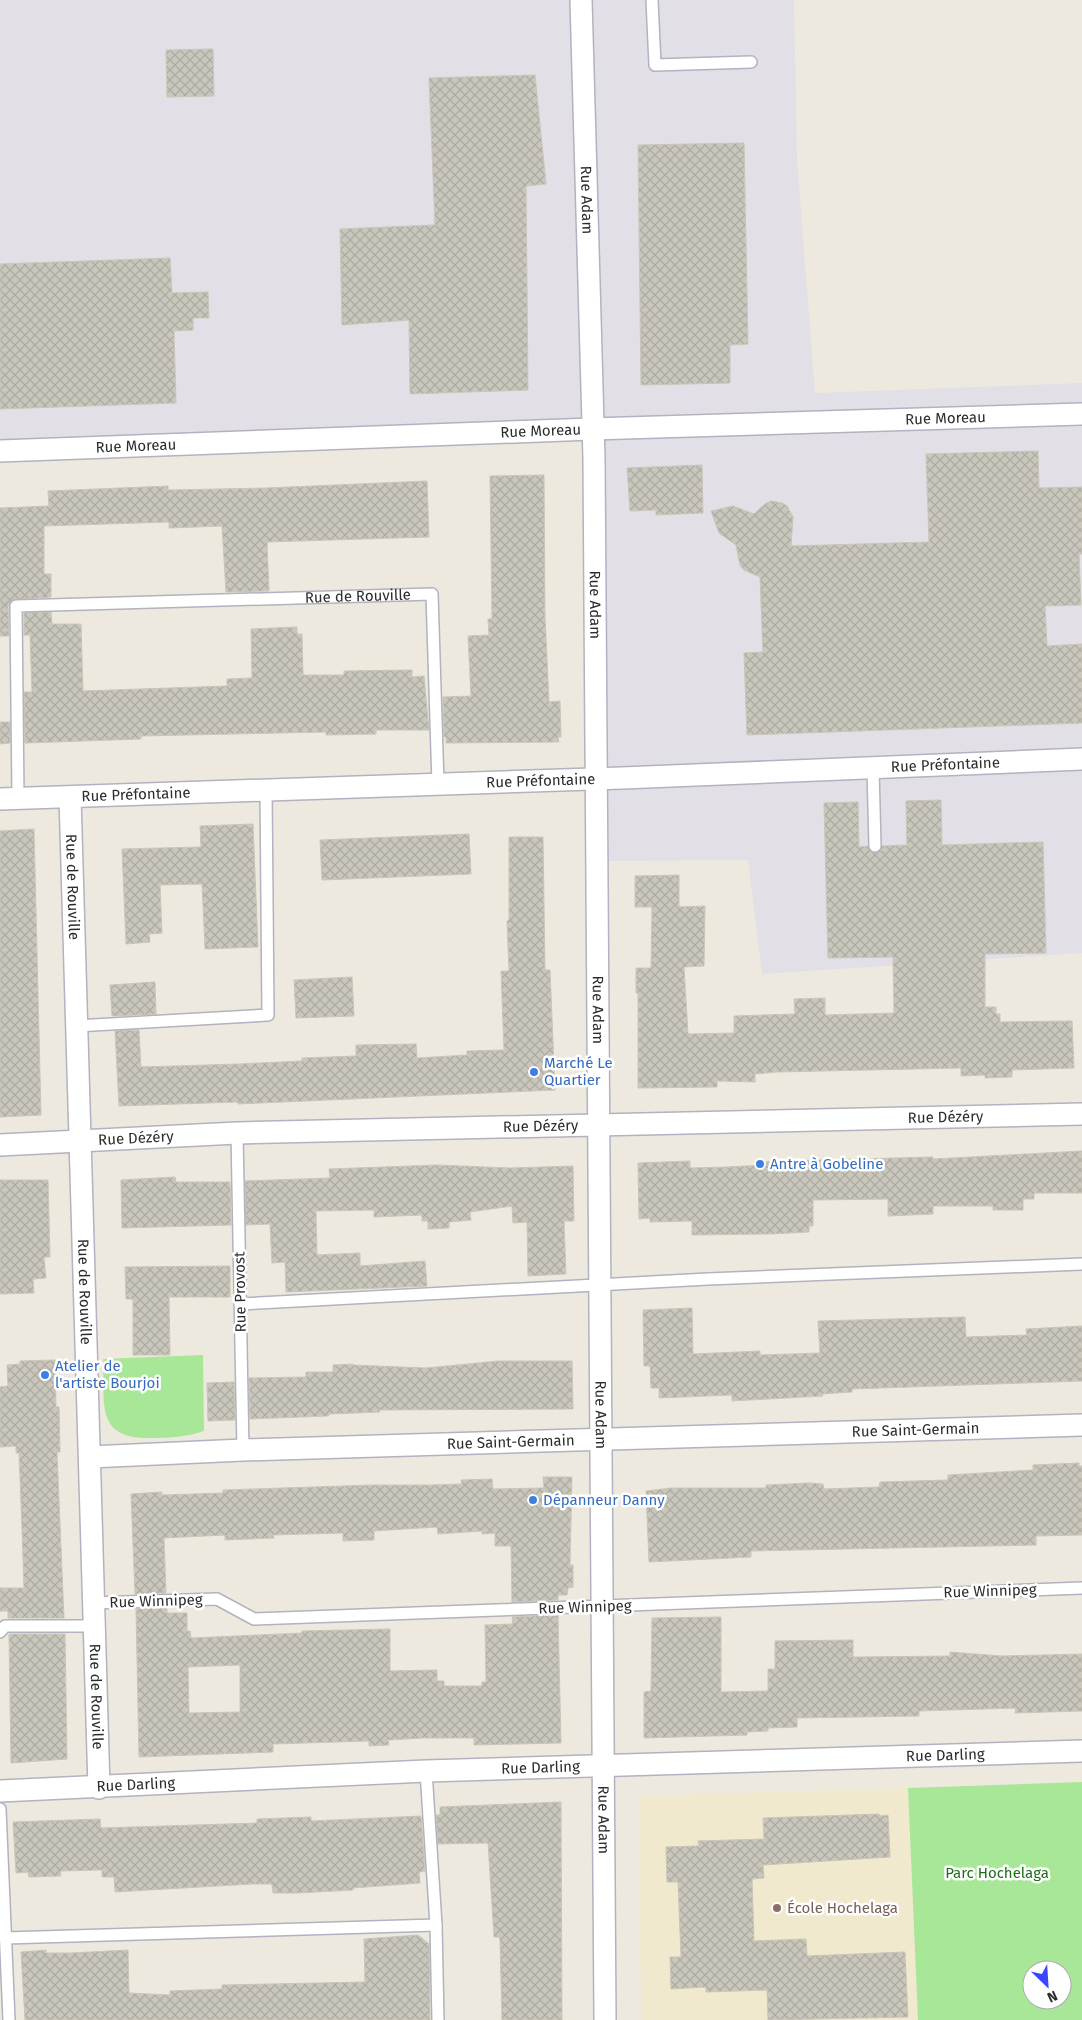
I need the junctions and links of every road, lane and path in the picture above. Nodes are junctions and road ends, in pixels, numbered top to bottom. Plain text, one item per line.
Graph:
1 (581, 0) edge
2 (652, 0) edge
3 (751, 62) dead end
4 (1082, 414) edge
5 (592, 429) junction
6 (0, 451) edge
7 (1082, 759) edge
8 (873, 769) junction
9 (596, 778) junction
10 (438, 784) junction
11 (266, 790) junction
12 (70, 797) junction
13 (9, 798) edge
14 (875, 846) dead end
15 (76, 1026) junction
16 (1082, 1114) edge
17 (599, 1125) junction
18 (237, 1133) junction
19 (80, 1141) junction
20 (0, 1145) edge
21 (1082, 1264) edge
22 (600, 1285) junction
23 (240, 1304) junction
24 (1082, 1426) edge
25 (601, 1441) junction
26 (243, 1450) junction
27 (90, 1458) junction
28 (1082, 1588) edge
29 (94, 1603) junction
30 (602, 1606) junction
31 (94, 1626) junction
32 (0, 1632) edge
33 (1082, 1751) edge
34 (602, 1765) junction
35 (426, 1771) junction
36 (99, 1788) junction
37 (0, 1791) edge
38 (0, 1810) edge
39 (436, 1925) junction
40 (5, 1938) junction
41 (8, 2020) edge
42 (438, 2020) edge
43 (605, 2020) edge

1 - 5 street, Rue Adam
2 - 3 lane
4 - 5 street, Rue Moreau
5 - 6 street, Rue Moreau
5 - 9 street, Rue Adam
7 - 8 street, Rue Préfontaine
8 - 9 street, Rue Préfontaine
8 - 14 lane
9 - 10 street, Rue Préfontaine
9 - 17 street, Rue Adam
10 - 11 street, Rue Préfontaine
10 - 13 lane, Rue de Rouville
11 - 12 street, Rue Préfontaine
11 - 15 lane
12 - 13 street, Rue Préfontaine
12 - 15 street, Rue de Rouville
15 - 19 street, Rue de Rouville
16 - 17 street, Rue Dézéry
17 - 18 street, Rue Dézéry
17 - 22 street, Rue Adam
18 - 19 street, Rue Dézéry
18 - 23 lane, Rue Provost
19 - 20 street, Rue Dézéry
19 - 27 street, Rue de Rouville
21 - 22 lane
22 - 23 lane
22 - 25 street, Rue Adam
23 - 26 lane, Rue Provost
24 - 25 street, Rue Saint-Germain
25 - 26 street, Rue Saint-Germain
25 - 30 street, Rue Adam
26 - 27 street, Rue Saint-Germain
27 - 29 street, Rue de Rouville
28 - 30 lane, Rue Winnipeg
29 - 30 lane, Rue Winnipeg
29 - 31 street, Rue de Rouville
30 - 34 street, Rue Adam
31 - 32 lane
31 - 36 street, Rue de Rouville
33 - 34 street, Rue Darling
34 - 35 street, Rue Darling
34 - 43 street, Rue Adam
35 - 36 street, Rue Darling
35 - 39 lane
36 - 37 street, Rue Darling
38 - 40 lane
39 - 40 lane
39 - 42 lane
40 - 41 lane

